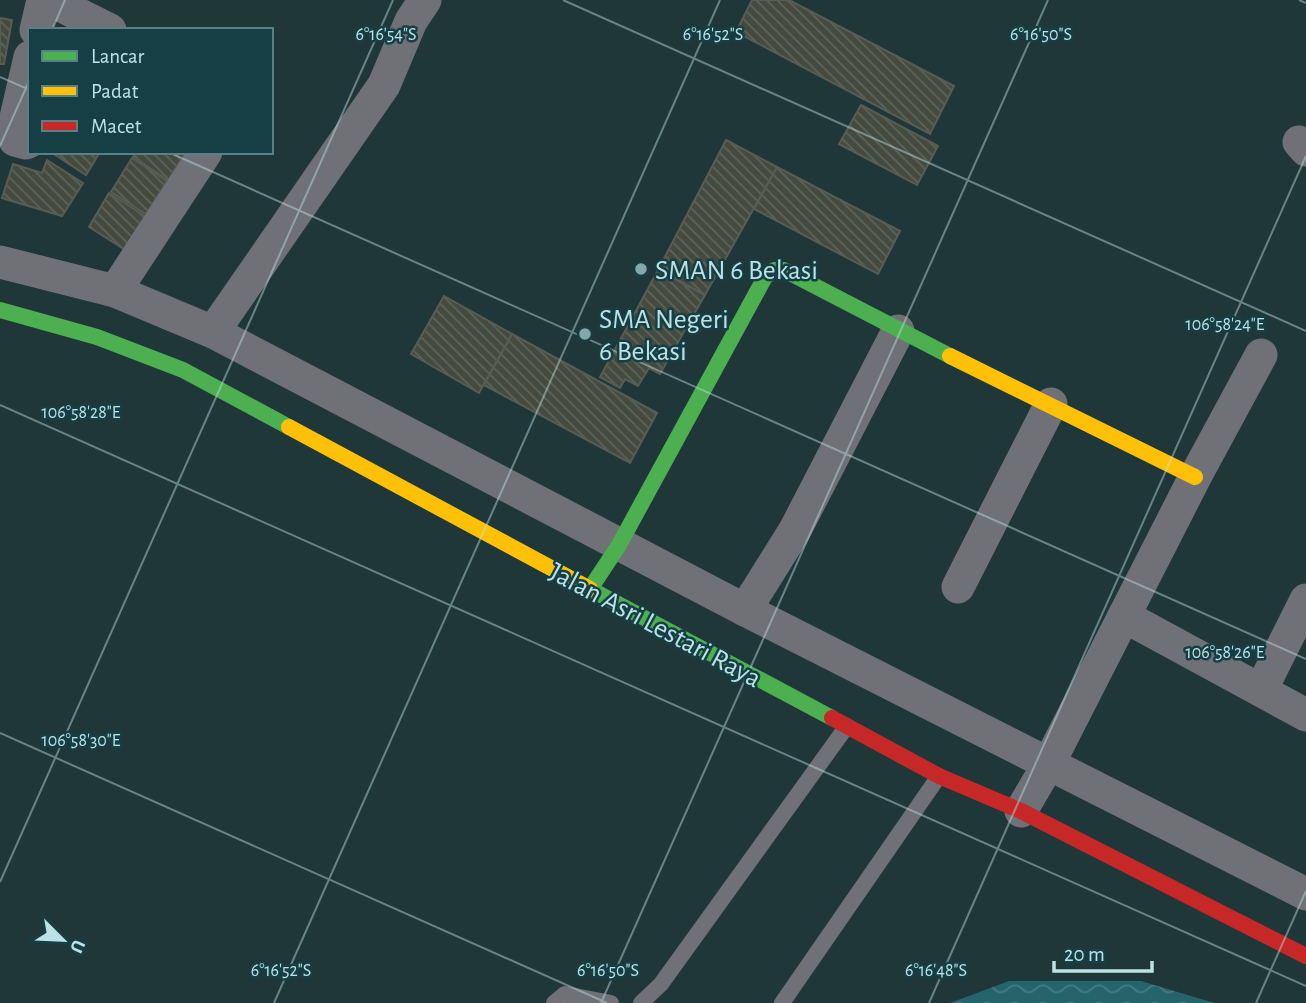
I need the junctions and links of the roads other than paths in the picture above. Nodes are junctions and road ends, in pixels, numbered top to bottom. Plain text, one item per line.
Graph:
1 (43, 0) edge
2 (50, 0) edge
3 (425, 0) edge
4 (36, 28) edge
5 (106, 28) edge
6 (28, 66) edge
7 (28, 142) edge
8 (205, 154) edge
9 (0, 262) edge
10 (115, 291) junction
11 (0, 310) edge
12 (898, 331) junction
13 (213, 332) junction
14 (1261, 355) dead end
15 (1051, 404) junction
16 (440, 450) junction
17 (1195, 477) junction
18 (416, 493) junction
19 (619, 544) junction
20 (958, 587) dead end
21 (590, 589) junction
22 (1306, 600) edge
23 (745, 610) junction
24 (1124, 616) junction
25 (1261, 691) junction
26 (1306, 715) edge
27 (847, 726) junction
28 (1048, 765) junction
29 (939, 776) junction
30 (1021, 811) junction
31 (1306, 894) edge
32 (1306, 954) edge
33 (554, 1003) edge
34 (611, 1003) edge
35 (641, 1003) edge
36 (782, 1003) edge

1 - 4 street
2 - 5 street
3 - 13 street
6 - 7 street
8 - 10 street
9 - 10 street, Jalan Asri Lestari Raya
10 - 13 street, Jalan Asri Lestari Raya
11 - 18 street, Jalan Asri Lestari Raya
12 - 15 street
12 - 19 street
12 - 23 street
13 - 16 street, Jalan Asri Lestari Raya
14 - 17 street
15 - 17 street
15 - 20 street
16 - 18 street
16 - 19 street, Jalan Asri Lestari Raya
17 - 24 street
18 - 21 street, Jalan Asri Lestari Raya
19 - 21 street
19 - 23 street, Jalan Asri Lestari Raya
21 - 27 street, Jalan Asri Lestari Raya
22 - 25 street
23 - 28 street, Jalan Asri Lestari Raya
24 - 25 street
24 - 28 street
25 - 26 street
27 - 29 street, Jalan Asri Lestari Raya
27 - 35 lane
28 - 30 street
28 - 31 street, Jalan Asri Lestari Raya
29 - 30 street, Jalan Asri Lestari Raya
29 - 36 lane
30 - 32 street, Jalan Asri Lestari Raya
33 - 34 lane

